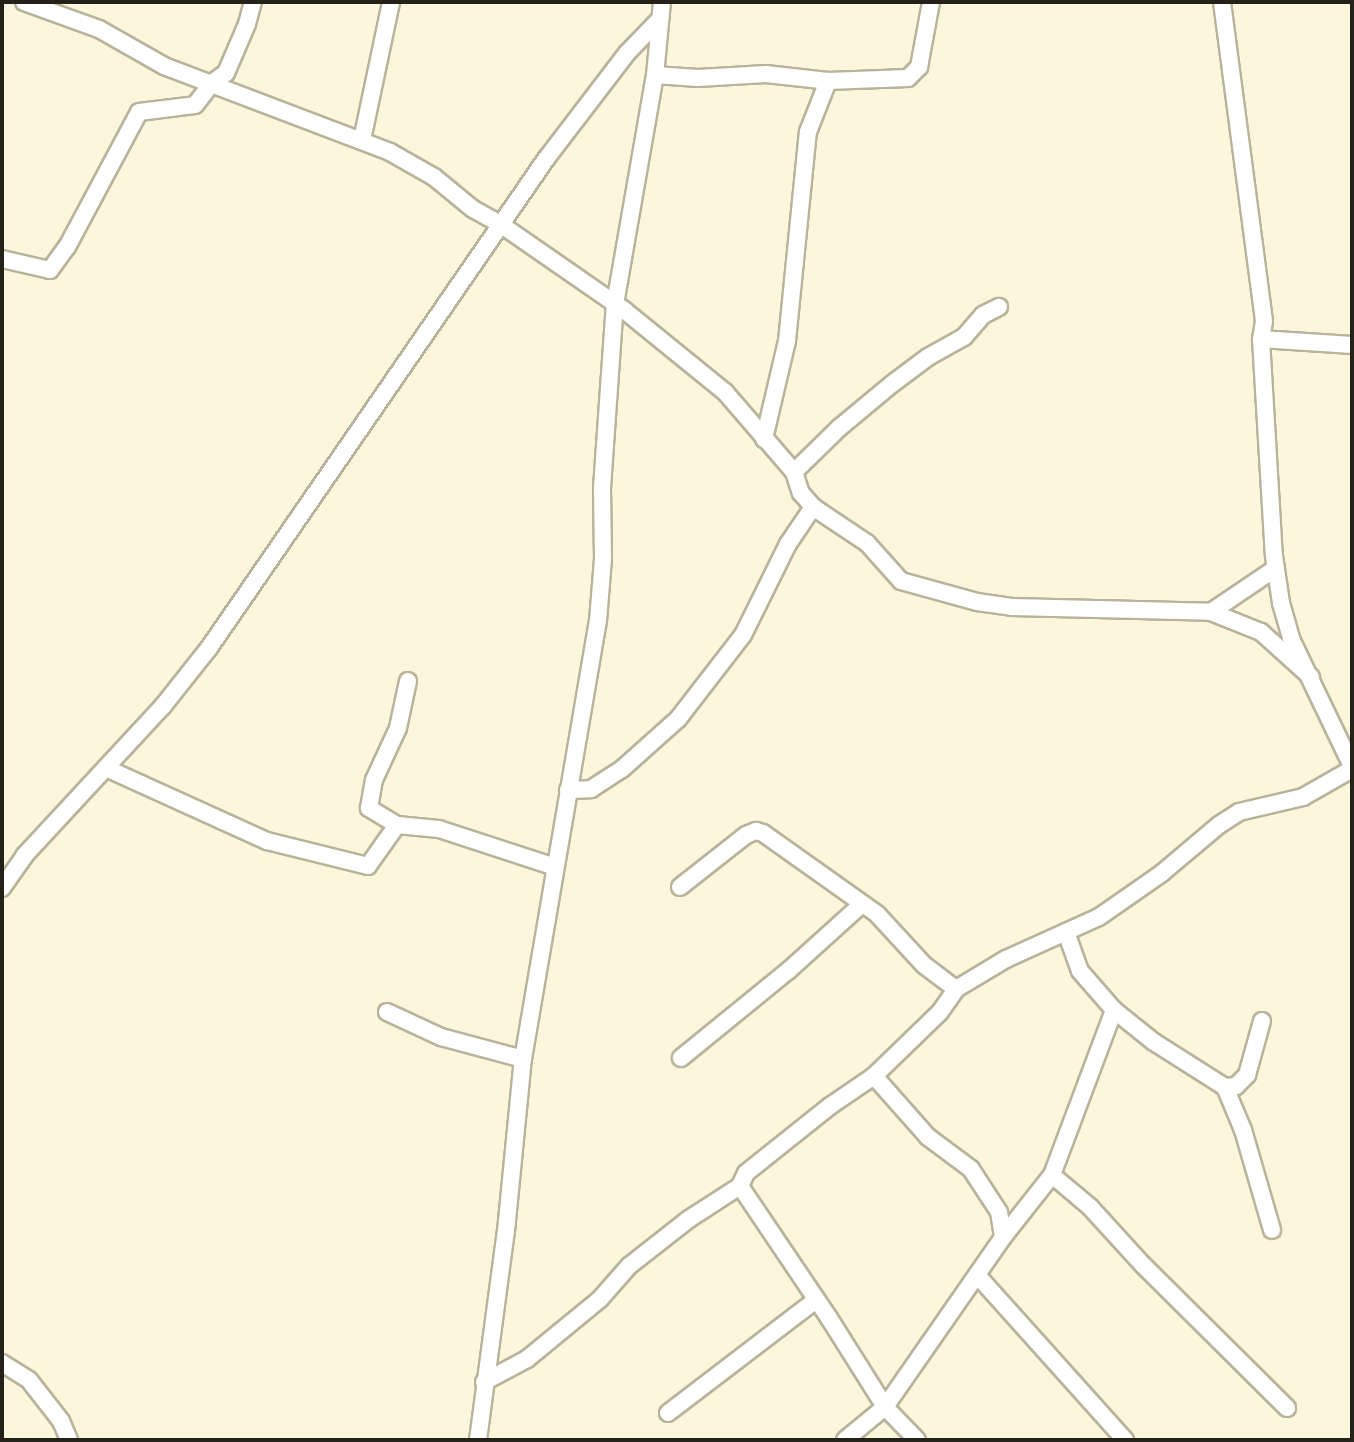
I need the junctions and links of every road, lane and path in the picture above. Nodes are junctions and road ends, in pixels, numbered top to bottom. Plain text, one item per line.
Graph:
1 (24, 2) edge
2 (253, 2) edge
3 (391, 2) edge
4 (662, 2) edge
5 (930, 2) edge
6 (1222, 2) edge
7 (659, 20) junction
8 (655, 75) junction
9 (828, 81) junction
10 (212, 83) junction
11 (362, 141) junction
12 (500, 224) junction
13 (2, 259) edge
14 (615, 304) junction
15 (999, 307) dead end
16 (1261, 339) junction
17 (1352, 345) edge
18 (764, 439) junction
19 (794, 472) junction
20 (813, 507) junction
21 (1276, 568) junction
22 (1211, 612) junction
23 (1311, 677) junction
24 (408, 681) dead end
25 (1352, 767) edge
26 (106, 768) junction
27 (568, 790) junction
28 (397, 825) junction
29 (555, 867) junction
30 (680, 887) dead end
31 (2, 888) edge
32 (861, 905) junction
33 (1066, 932) junction
34 (956, 989) junction
35 (1114, 1010) junction
36 (387, 1012) dead end
37 (1262, 1021) dead end
38 (681, 1058) dead end
39 (523, 1059) junction
40 (874, 1076) junction
41 (1225, 1087) junction
42 (1052, 1175) junction
43 (740, 1186) junction
44 (1272, 1230) dead end
45 (1003, 1237) junction
46 (977, 1275) junction
47 (816, 1300) junction
48 (2, 1363) edge
49 (484, 1381) junction
50 (885, 1407) junction
51 (1287, 1408) dead end
52 (668, 1413) dead end
53 (69, 1440) edge
54 (478, 1440) edge
55 (845, 1440) edge
56 (917, 1440) edge
57 (1125, 1440) edge

1 - 10 street
2 - 10 street
3 - 11 street
4 - 7 street
5 - 9 street
6 - 16 street
7 - 8 street
7 - 12 street
8 - 9 street
8 - 14 street
9 - 18 street
10 - 11 street
10 - 13 street
11 - 12 street
12 - 14 street
12 - 26 street
14 - 18 street
14 - 27 street
15 - 19 street
16 - 17 street
16 - 21 street
18 - 19 street
19 - 20 street
20 - 22 street
20 - 27 street
21 - 22 street
21 - 23 street
22 - 23 street
23 - 25 street
24 - 28 street
25 - 33 street
26 - 28 street
26 - 31 street
27 - 29 street
28 - 29 street
29 - 39 street
30 - 32 street
32 - 34 street
32 - 38 street
33 - 34 street
33 - 35 street
34 - 40 street
35 - 41 street
35 - 42 street
36 - 39 street
37 - 41 street
39 - 49 street
40 - 43 street
40 - 45 street
41 - 44 street
42 - 45 street
42 - 51 street
43 - 47 street
43 - 49 street
45 - 46 street
46 - 50 street
46 - 57 street
47 - 50 street
47 - 52 street
48 - 53 street
49 - 54 street
50 - 55 street
50 - 56 street

